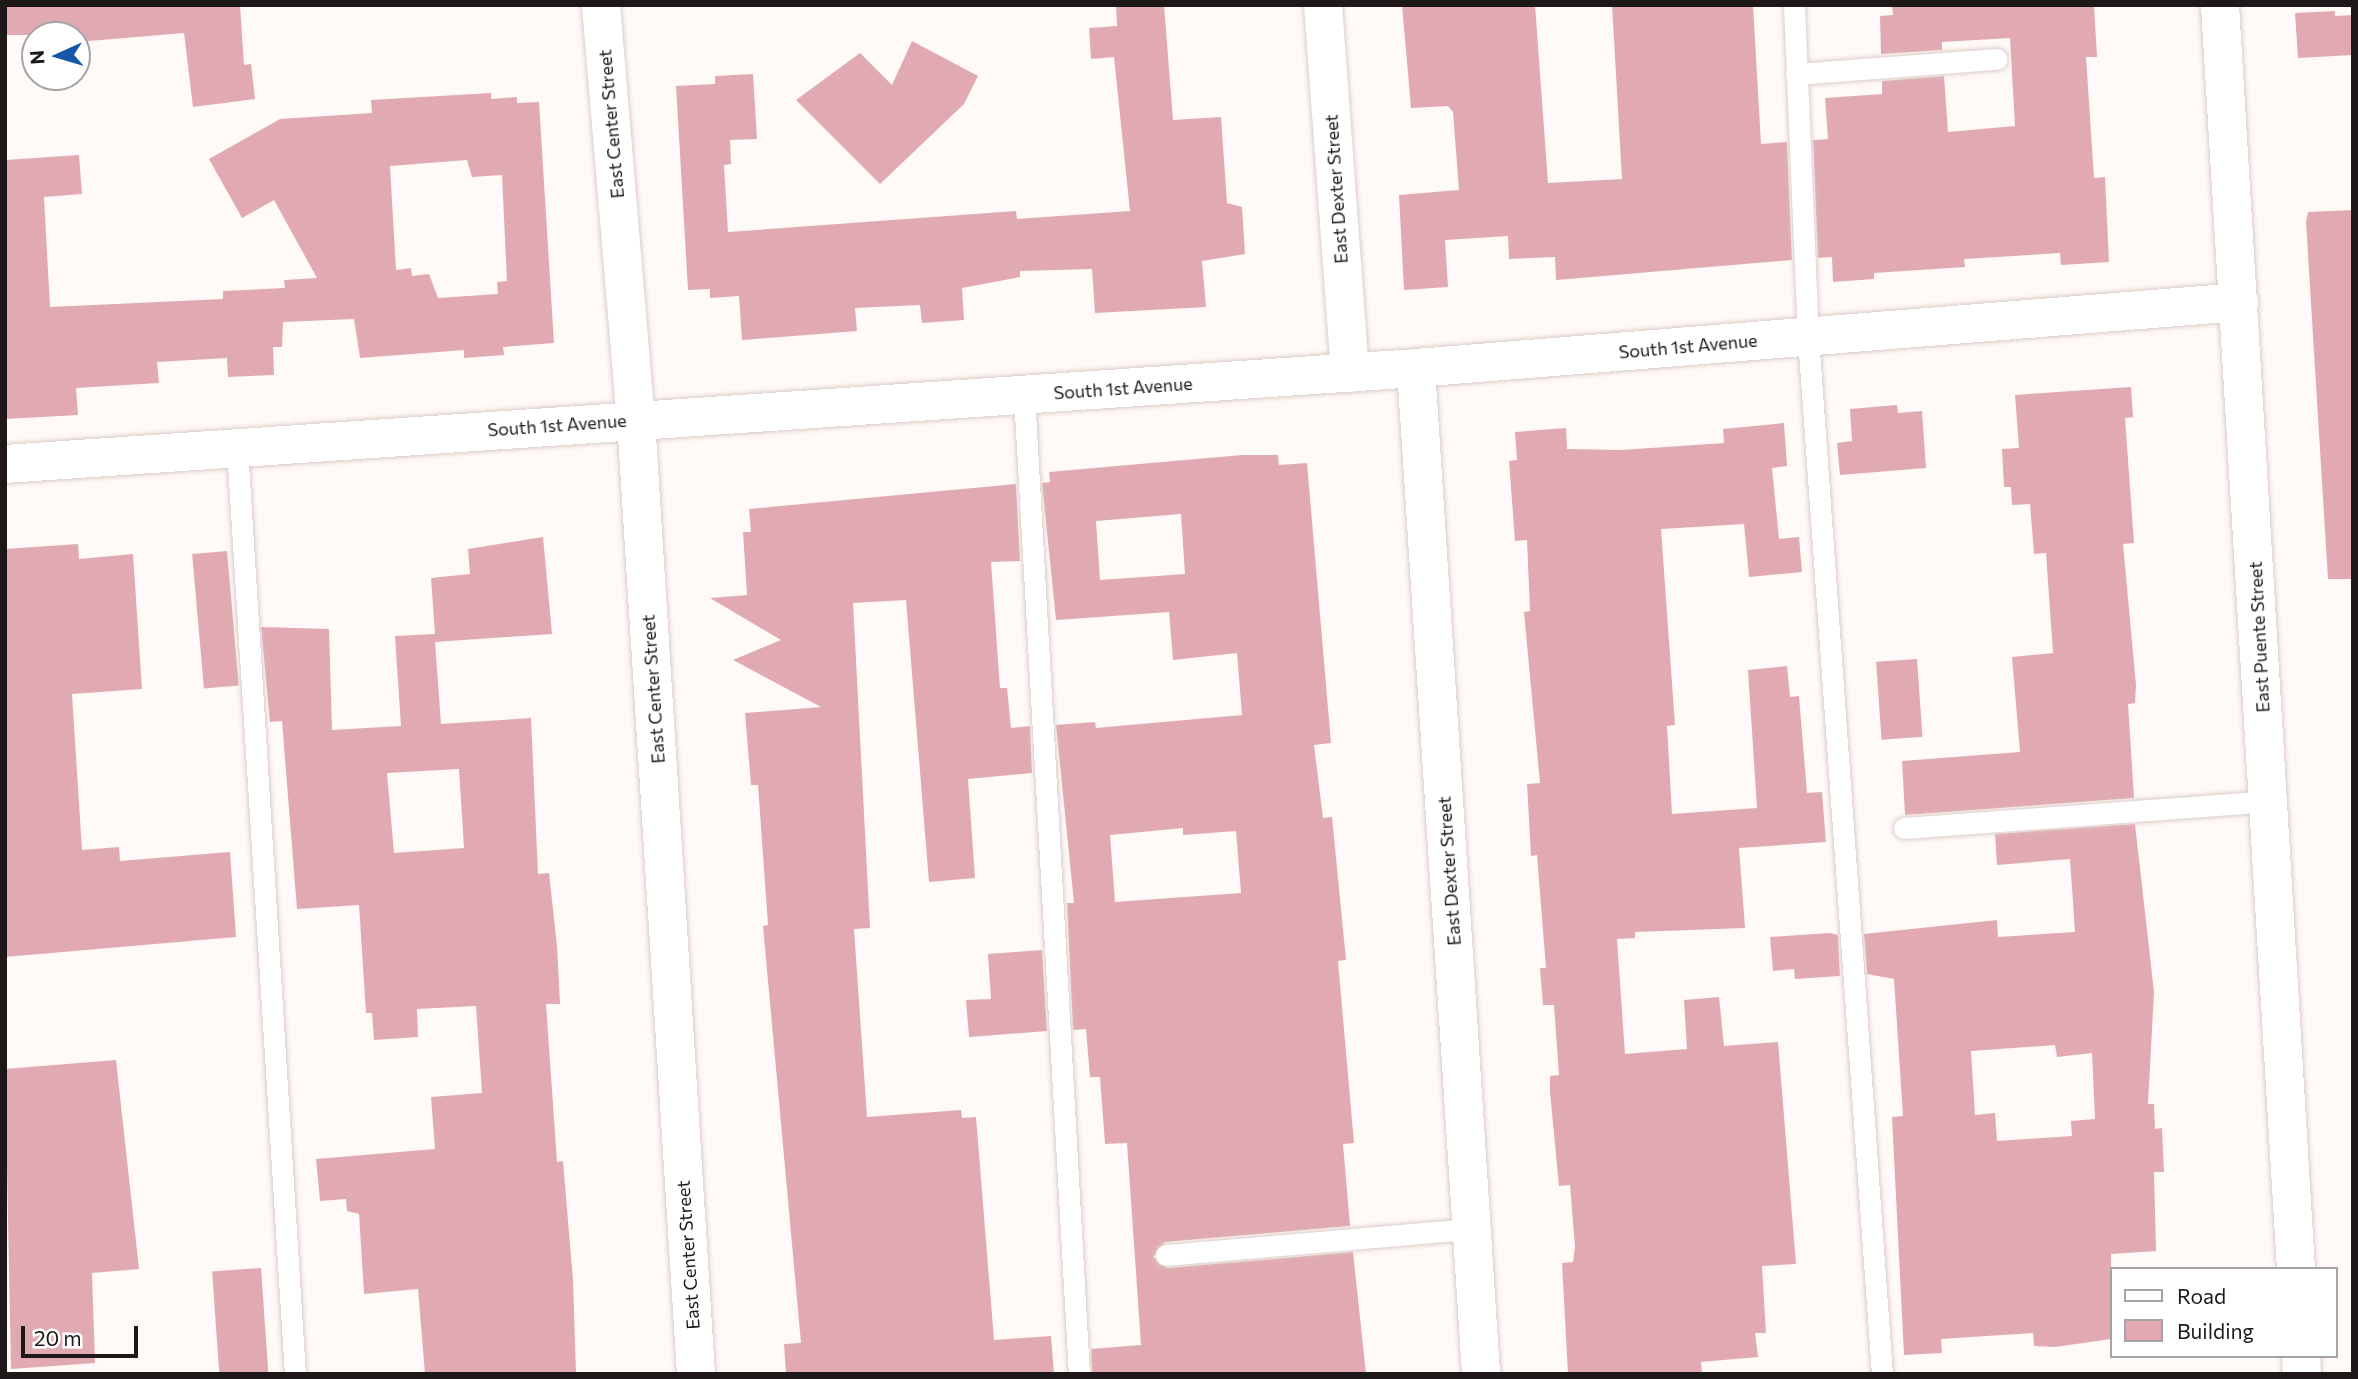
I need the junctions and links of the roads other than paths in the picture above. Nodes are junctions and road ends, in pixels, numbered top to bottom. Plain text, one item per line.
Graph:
1 (601, 5) edge
2 (1323, 5) edge
3 (1794, 5) edge
4 (2220, 5) edge
5 (1996, 59) dead end
6 (1796, 74) junction
7 (2239, 302) junction
8 (1808, 337) junction
9 (1416, 368) junction
10 (1350, 373) junction
11 (1024, 394) junction
12 (636, 420) junction
13 (237, 448) junction
14 (5, 464) edge
15 (2269, 801) junction
16 (1904, 828) dead end
17 (1472, 1229) junction
18 (1166, 1255) dead end
19 (2296, 1267) edge
20 (295, 1374) edge
21 (696, 1374) edge
22 (1079, 1374) edge
23 (1482, 1374) edge
24 (1882, 1374) edge

1 - 12 street, East Center Street
2 - 10 street, East Dexter Street
3 - 6 lane
4 - 7 street, East Puente Street
5 - 6 lane
6 - 8 lane
7 - 8 street, South 1st Avenue
7 - 15 street, East Puente Street
8 - 9 street, South 1st Avenue
8 - 24 lane
9 - 10 street, South 1st Avenue
9 - 17 street, East Dexter Street
10 - 11 street, South 1st Avenue
11 - 12 street, South 1st Avenue
11 - 22 lane
12 - 13 street, South 1st Avenue
12 - 21 street, East Center Street
13 - 14 street, South 1st Avenue
13 - 20 lane
15 - 16 lane
15 - 19 street, East Puente Street
17 - 18 lane
17 - 23 street, East Dexter Street

